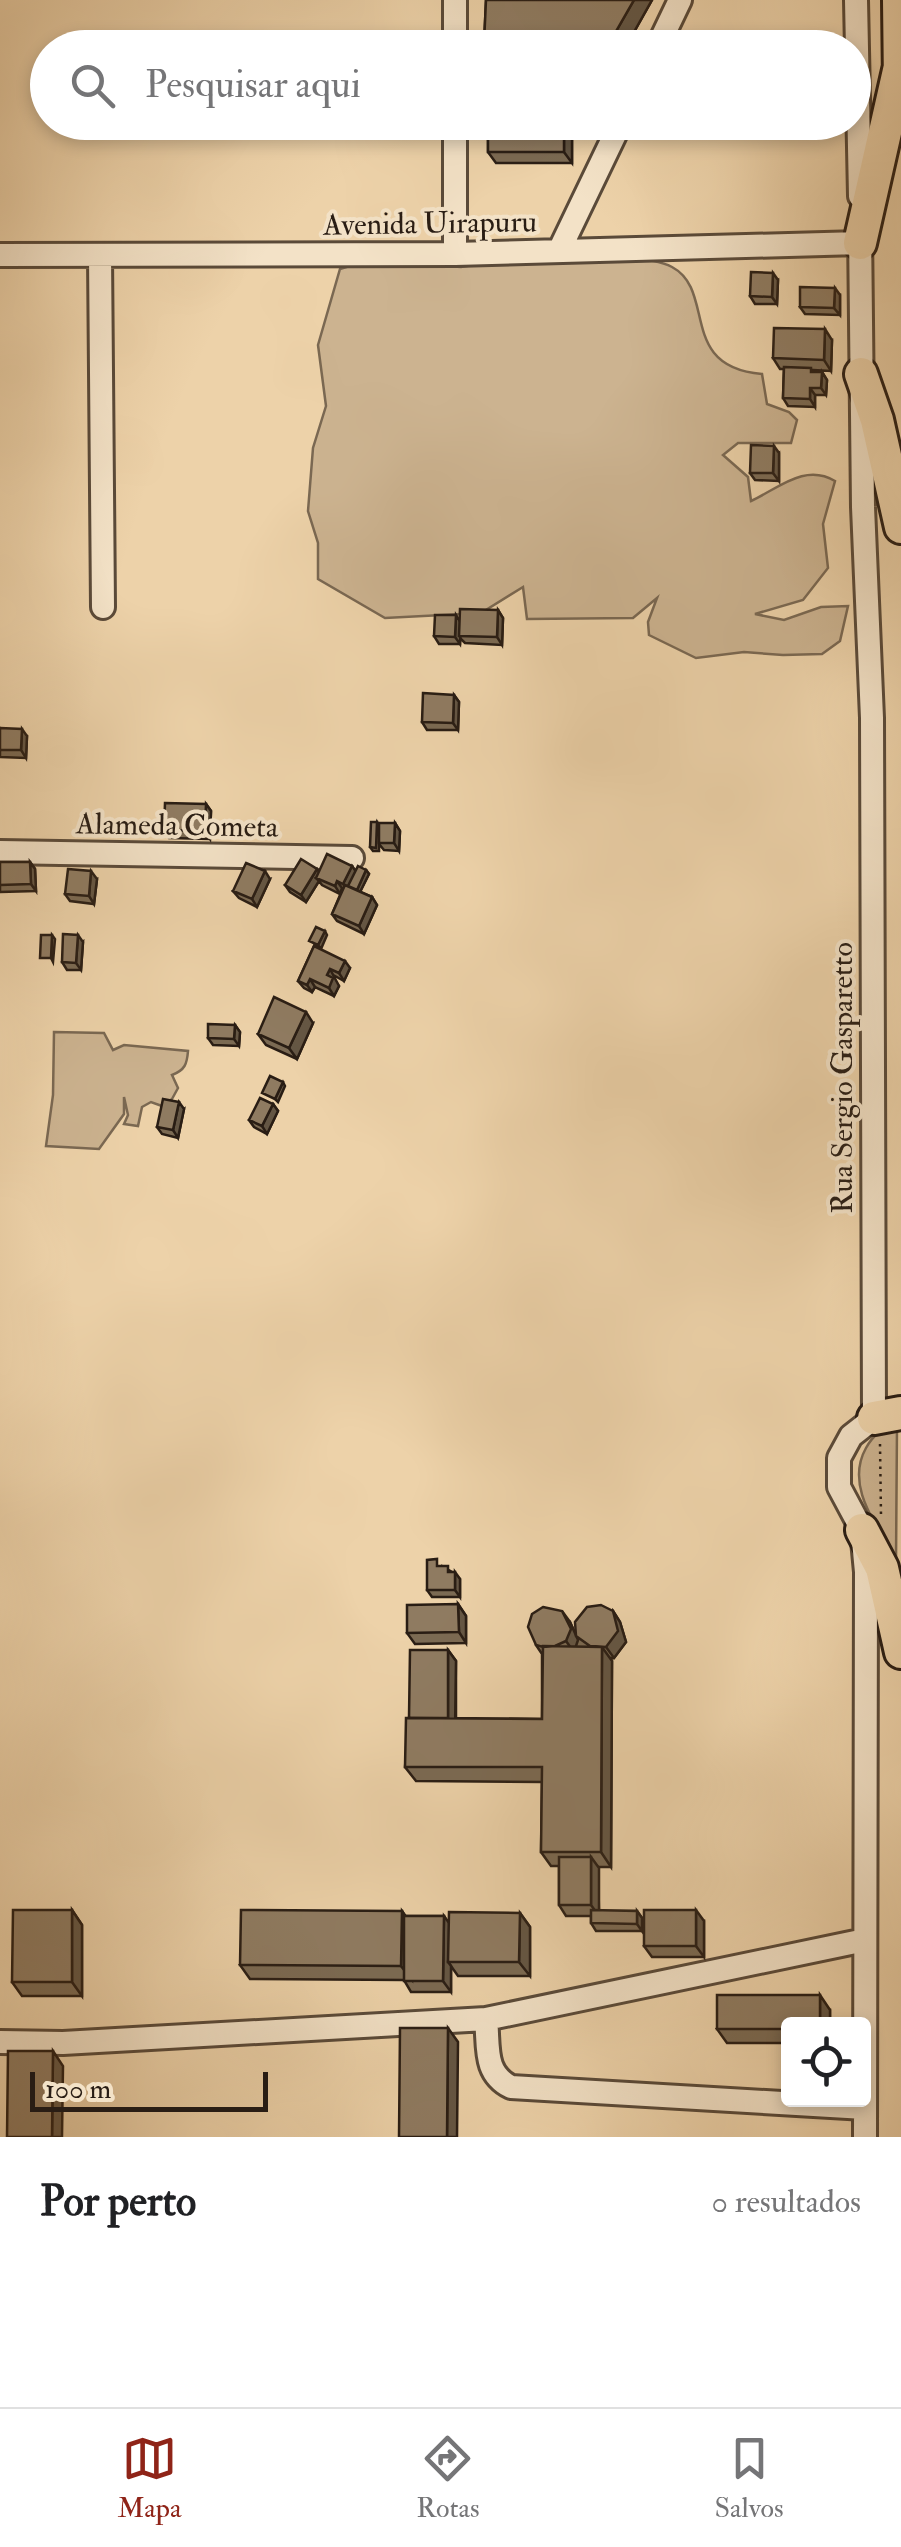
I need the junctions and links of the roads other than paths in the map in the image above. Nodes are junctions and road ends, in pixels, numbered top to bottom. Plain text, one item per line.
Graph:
1 (455, 0) edge
2 (680, 0) edge
3 (856, 0) edge
4 (899, 0) edge
5 (455, 30) edge
6 (666, 30) edge
7 (856, 30) edge
8 (900, 66) edge
9 (455, 140) edge
10 (612, 140) edge
11 (858, 140) edge
12 (901, 143) edge
13 (860, 243) junction
14 (559, 251) junction
15 (100, 254) junction
16 (454, 254) junction
17 (0, 255) edge
18 (860, 374) junction
19 (901, 527) edge
20 (103, 607) dead end
21 (0, 852) edge
22 (352, 858) dead end
23 (888, 1416) edge
24 (862, 1530) junction
25 (901, 1652) edge
26 (865, 1940) junction
27 (486, 2019) junction
28 (0, 2042) edge
29 (865, 2108) junction
30 (865, 2137) edge

1 - 5 street
2 - 6 street
3 - 7 street, Rua Sergio Gasparetto
4 - 8 highway
8 - 12 highway
8 - 13 highway
9 - 16 street
10 - 14 street
11 - 13 street, Rua Sergio Gasparetto
13 - 14 street, Avenida Uirapuru
13 - 18 street, Rua Sergio Gasparetto
14 - 16 street, Avenida Uirapuru
15 - 16 street, Avenida Uirapuru
15 - 17 street, Avenida Uirapuru
15 - 20 street
18 - 19 highway
18 - 23 street, Rua Sergio Gasparetto
21 - 22 street, Alameda Cometa
23 - 24 street, Rua Sergio Gasparetto
24 - 25 highway
24 - 26 street, Rua Sergio Gasparetto
26 - 27 street
26 - 29 street, Rua Sergio Gasparetto
27 - 28 street
27 - 29 street
29 - 30 street, Rua Sergio Gasparetto

